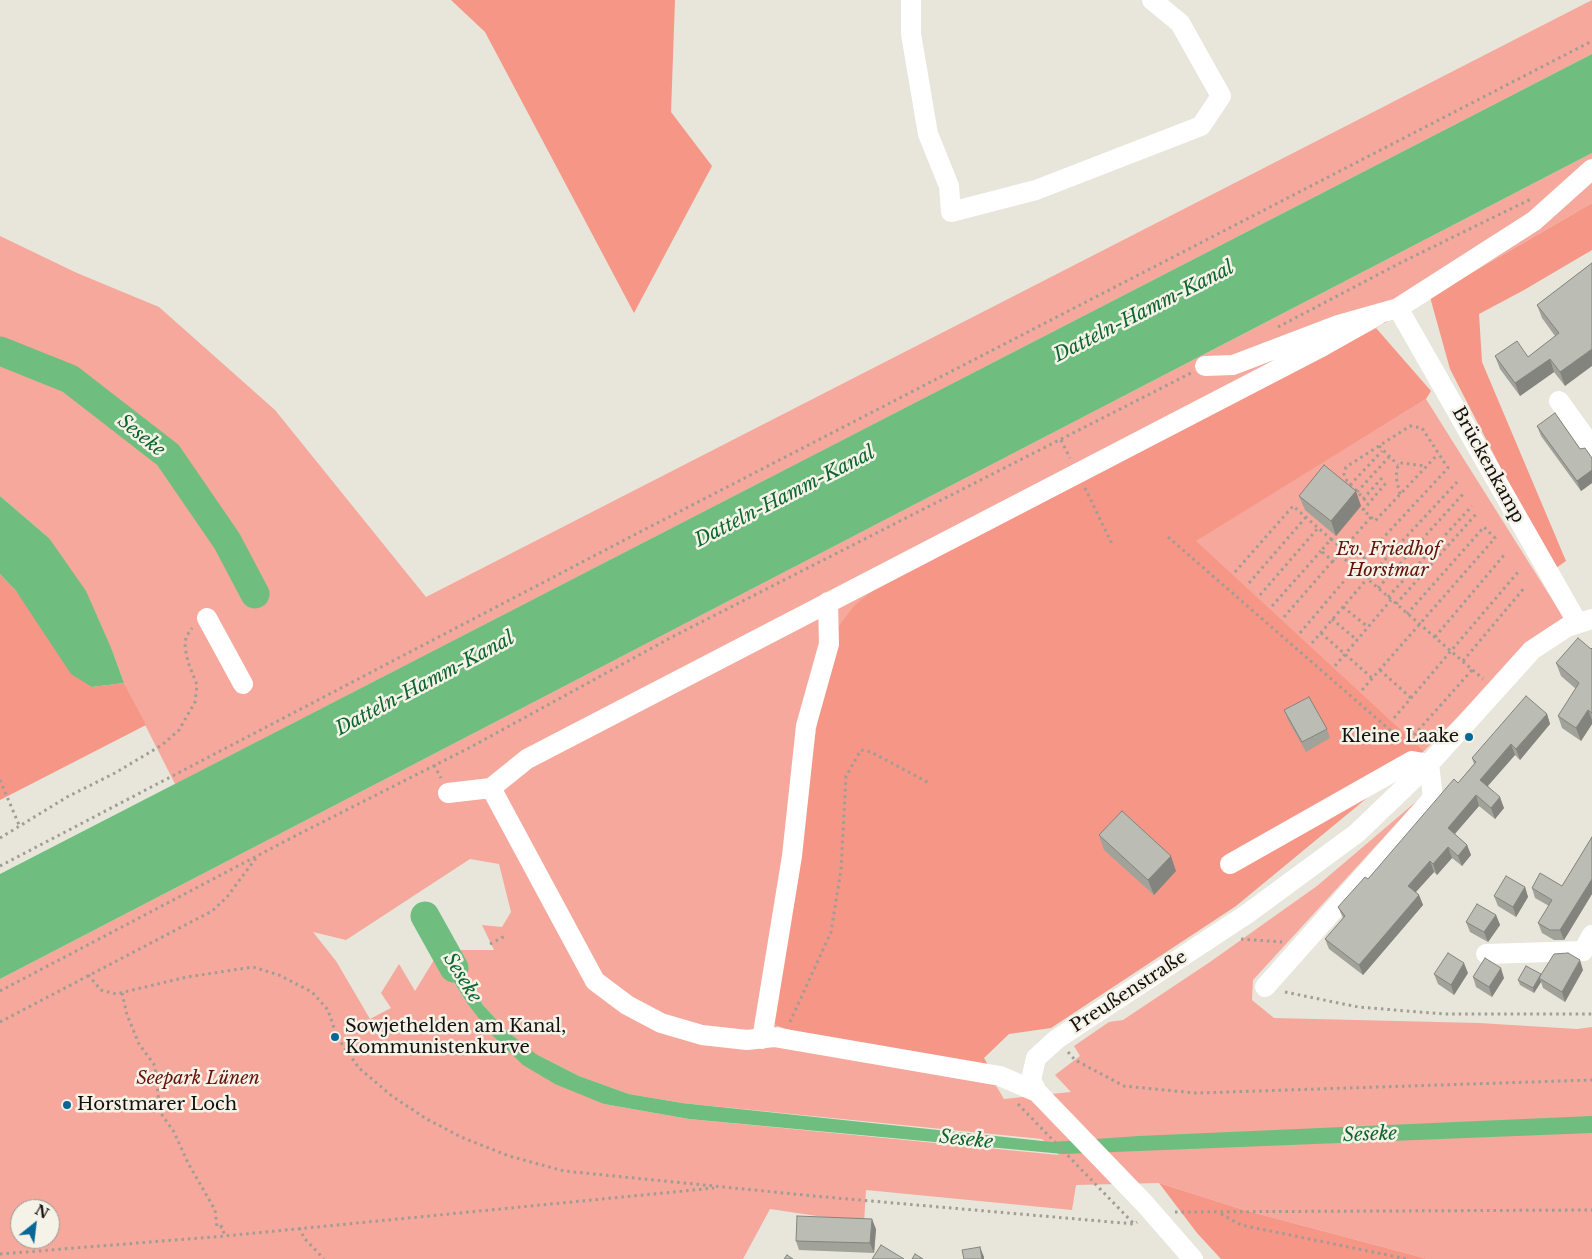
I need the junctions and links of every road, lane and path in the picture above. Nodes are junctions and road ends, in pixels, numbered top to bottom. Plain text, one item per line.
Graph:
1 (911, 0) edge
2 (1152, 0) edge
3 (1592, 41) edge
4 (1592, 169) edge
5 (1540, 194) dead end
6 (1398, 308) junction
7 (1378, 315) junction
8 (1273, 330) dead end
9 (1205, 366) joint
10 (1559, 401) dead end
11 (1380, 446) junction
12 (1592, 447) edge
13 (1382, 451) junction
14 (1438, 454) junction
15 (1389, 457) junction
16 (1398, 465) junction
17 (1427, 466) junction
18 (1077, 473) junction
19 (1382, 478) dead end
20 (1457, 482) dead end
21 (1386, 483) dead end
22 (1350, 485) junction
23 (1356, 492) junction
24 (1464, 493) dead end
25 (1400, 494) junction
26 (1363, 499) junction
27 (1368, 503) junction
28 (1472, 506) dead end
29 (1477, 513) dead end
30 (1306, 517) junction
31 (1371, 517) junction
32 (1318, 528) junction
33 (1168, 538) dead end
34 (1331, 540) junction
35 (1112, 544) dead end
36 (1344, 550) junction
37 (1321, 551) junction
38 (1505, 554) dead end
39 (1340, 555) junction
40 (1334, 562) junction
41 (1354, 568) junction
42 (1235, 572) dead end
43 (1518, 572) dead end
44 (1367, 579) junction
45 (1249, 583) dead end
46 (1525, 587) dead end
47 (1378, 588) junction
48 (1260, 595) dead end
49 (1390, 598) junction
50 (828, 602) junction
51 (1396, 604) junction
52 (1272, 606) dead end
53 (1343, 607) junction
54 (1407, 614) junction
55 (207, 618) joint
56 (1284, 618) dead end
57 (1332, 620) junction
58 (1585, 620) edge
59 (1420, 624) junction
60 (1368, 627) junction
61 (1300, 633) dead end
62 (1321, 633) junction
63 (1435, 638) junction
64 (1357, 640) junction
65 (1312, 643) dead end
66 (1450, 651) junction
67 (1345, 654) junction
68 (1463, 662) junction
69 (1335, 666) dead end
70 (1380, 670) junction
71 (1472, 670) junction
72 (1372, 678) junction
73 (243, 684) dead end
74 (1495, 689) junction
75 (1362, 690) dead end
76 (1410, 698) junction
77 (1394, 718) dead end
78 (1414, 735) dead end
79 (1407, 745) dead end
80 (1429, 764) junction
81 (434, 765) junction
82 (439, 775) dead end
83 (0, 780) edge
84 (931, 784) dead end
85 (491, 788) junction
86 (448, 793) dead end
87 (19, 825) junction
88 (0, 838) edge
89 (260, 854) junction
90 (1230, 864) dead end
91 (0, 866) edge
92 (507, 935) dead end
93 (1592, 935) edge
94 (1237, 939) dead end
95 (1304, 943) junction
96 (490, 944) dead end
97 (1486, 954) dead end
98 (88, 975) junction
99 (1265, 987) joint
100 (0, 991) edge
101 (122, 993) junction
102 (1592, 1014) edge
103 (0, 1022) edge
104 (782, 1038) junction
105 (762, 1039) junction
106 (1064, 1049) dead end
107 (1592, 1080) edge
108 (1037, 1092) junction
109 (1015, 1100) dead end
110 (721, 1187) junction
111 (1148, 1208) junction
112 (1592, 1210) edge
113 (1220, 1213) junction
114 (1134, 1224) junction
115 (299, 1228) junction
116 (225, 1236) junction
117 (0, 1254) edge
118 (324, 1259) edge
119 (1192, 1259) edge
120 (1407, 1259) edge

1 - 2 street
3 - 91 path
4 - 6 street
5 - 8 path
6 - 7 street
6 - 58 street, Brückenkamp
7 - 9 street
7 - 18 street
9 - 81 path
10 - 12 street
11 - 13 path
11 - 14 path
11 - 22 path
13 - 15 path
13 - 22 path
14 - 17 path
14 - 41 path
15 - 16 path
15 - 23 path
16 - 17 path
16 - 25 path
17 - 25 path
18 - 35 path
18 - 50 street
19 - 26 path
20 - 44 path
21 - 27 path
22 - 23 path
23 - 26 path
24 - 47 path
25 - 31 path
26 - 27 path
27 - 31 path
28 - 49 path
29 - 51 path
30 - 32 path
30 - 42 path
30 - 45 path
31 - 36 path
32 - 34 path
32 - 48 path
33 - 79 path
34 - 36 path
34 - 37 path
36 - 39 path
37 - 40 path
37 - 52 path
38 - 63 path
39 - 40 path
39 - 41 path
40 - 56 path
41 - 44 path
41 - 61 path
43 - 66 path
44 - 47 path
44 - 53 path
46 - 68 path
47 - 49 path
49 - 51 path
49 - 60 path
50 - 85 street
50 - 105 street
51 - 54 path
53 - 57 path
53 - 60 path
54 - 59 path
54 - 59 path
55 - 73 street
55 - 87 path
57 - 62 path
57 - 64 path
58 - 74 street, Preußenstraße
59 - 63 path
59 - 70 path
60 - 64 path
62 - 65 path
62 - 67 path
63 - 66 path
64 - 67 path
66 - 68 path
66 - 76 path
67 - 69 path
67 - 72 path
68 - 71 path
70 - 72 path
70 - 76 path
71 - 74 path
71 - 78 path
72 - 75 path
74 - 80 street, Preußenstraße
76 - 77 path
80 - 90 street
80 - 95 street
80 - 108 street, Preußenstraße
81 - 82 path
81 - 89 path
83 - 87 path
84 - 104 path
85 - 86 street
85 - 105 street
87 - 88 path
89 - 98 path
89 - 100 path
92 - 96 path
93 - 97 street
94 - 95 path
95 - 99 street
98 - 101 path
98 - 103 path
99 - 102 path
101 - 110 path
101 - 116 path
104 - 105 street
104 - 108 street
106 - 107 path
108 - 111 street, Preußenstraße
109 - 114 path
110 - 114 path
110 - 115 path
111 - 113 path
111 - 114 path
111 - 119 street, Preußenstraße
112 - 113 path
113 - 120 path
115 - 116 path
115 - 118 path
116 - 117 path

